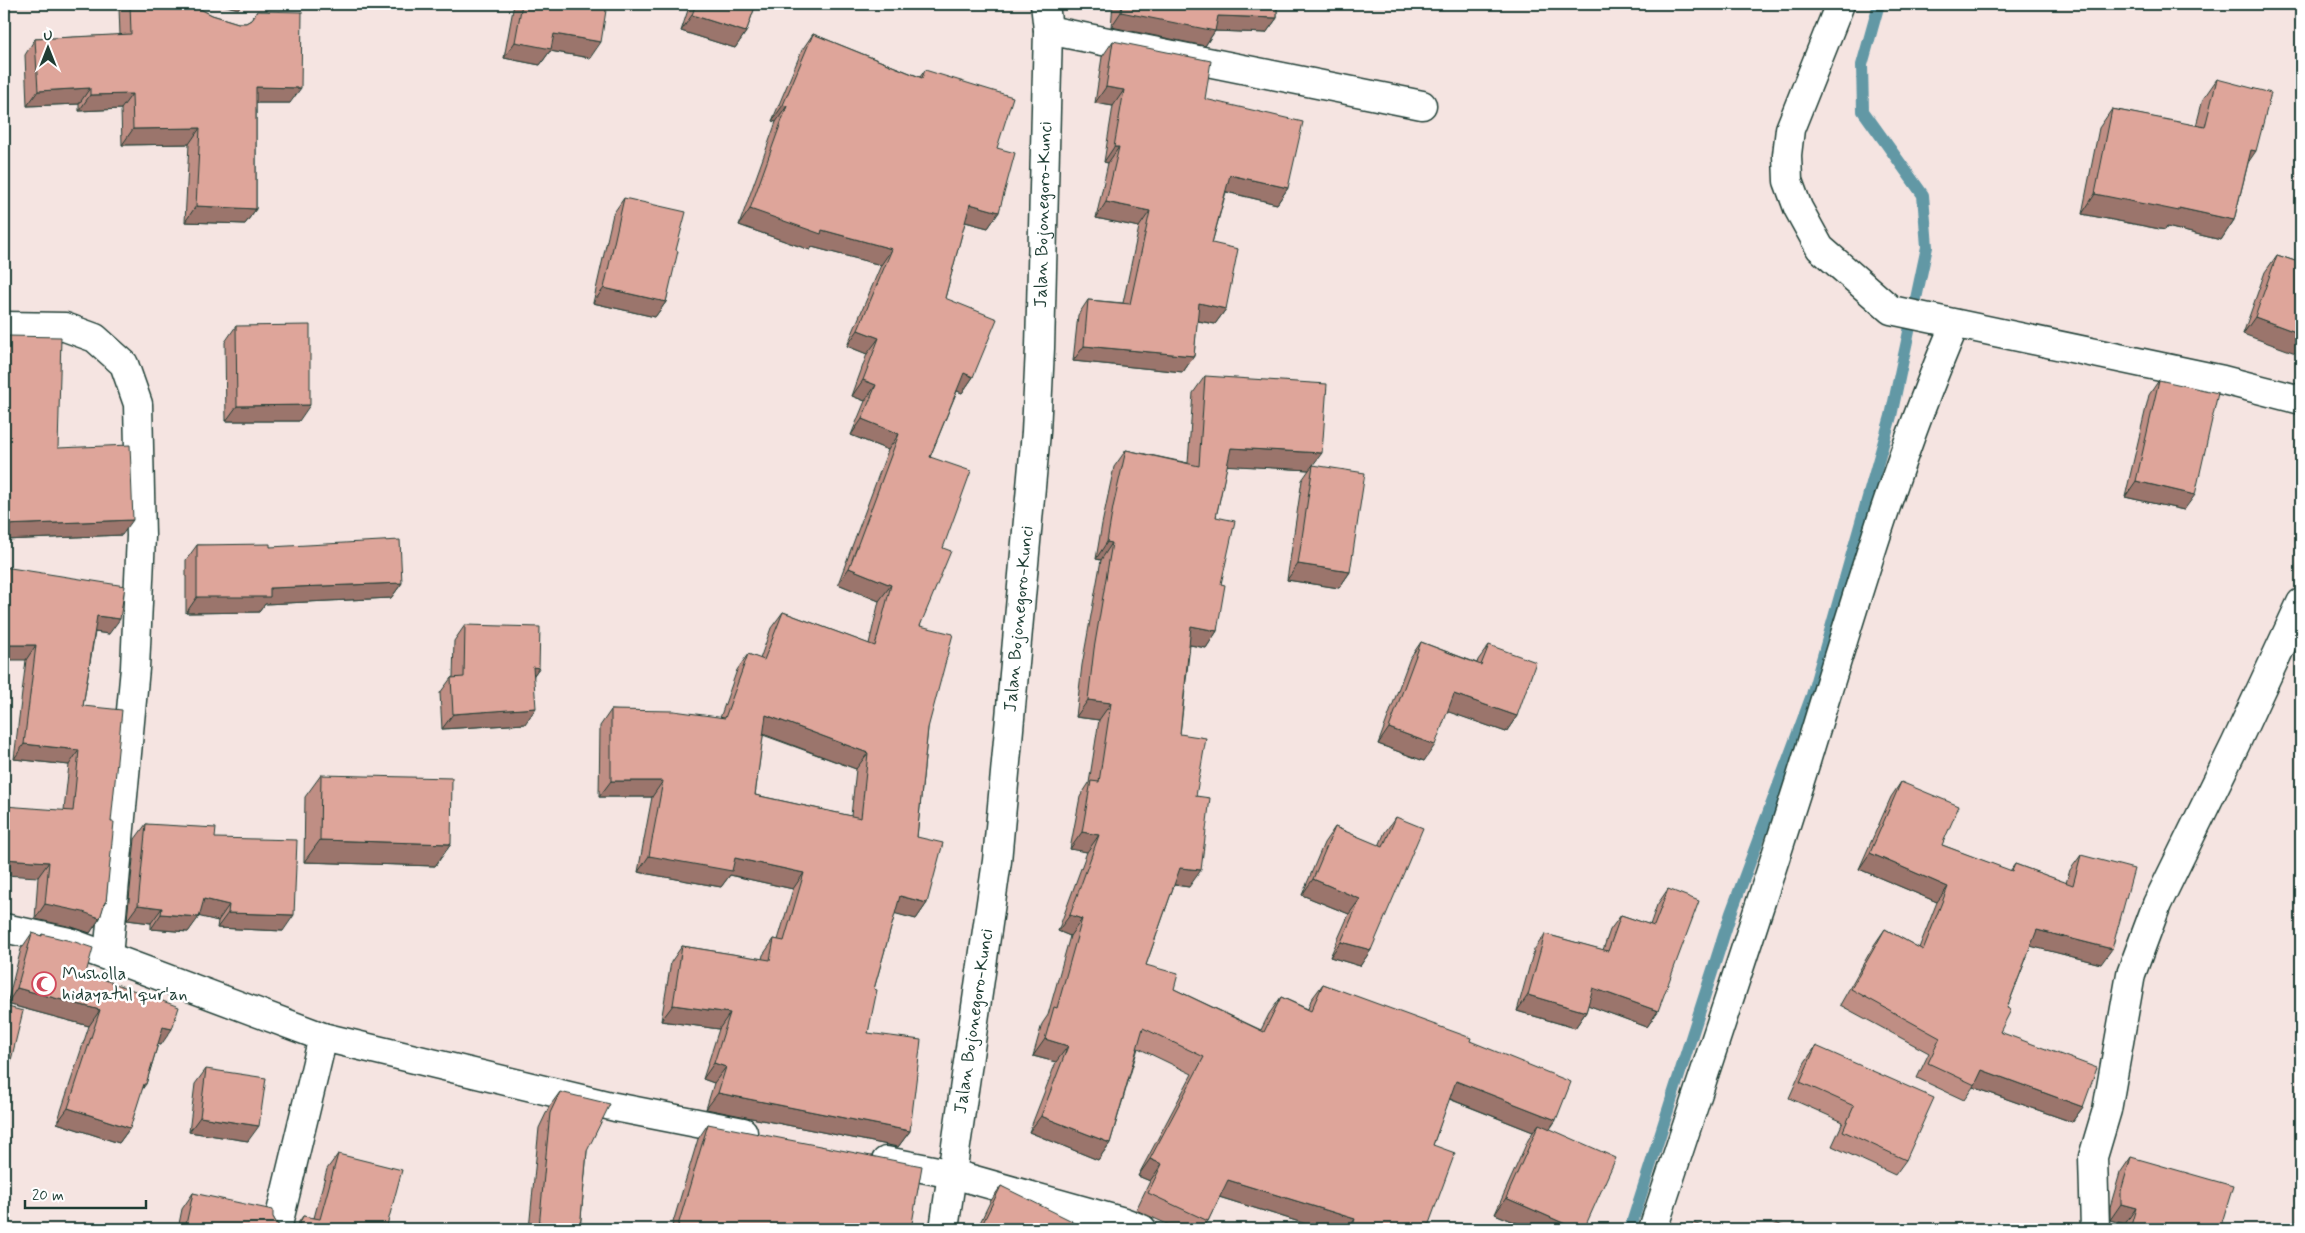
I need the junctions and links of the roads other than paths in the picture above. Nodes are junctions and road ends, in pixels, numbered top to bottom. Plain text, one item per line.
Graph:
1 (1840, 4) edge
2 (1046, 17) edge
3 (1422, 105) dead end
4 (1950, 323) junction
5 (4, 326) edge
6 (2301, 400) edge
7 (2301, 603) edge
8 (4, 928) edge
9 (108, 956) junction
10 (323, 1037) junction
11 (770, 1138) edge
12 (866, 1157) edge
13 (953, 1174) junction
14 (277, 1229) edge
15 (944, 1229) edge
16 (1142, 1229) edge
17 (1653, 1229) edge
18 (2095, 1229) edge

1 - 4 street
2 - 3 street
2 - 13 street, Jalan Bojonegoro-Kunci
4 - 6 street
4 - 17 street
5 - 9 street
7 - 18 street
8 - 9 street
9 - 10 street
10 - 11 street
10 - 14 street
12 - 13 street
13 - 15 street, Jalan Bojonegoro-Kunci
13 - 16 street

